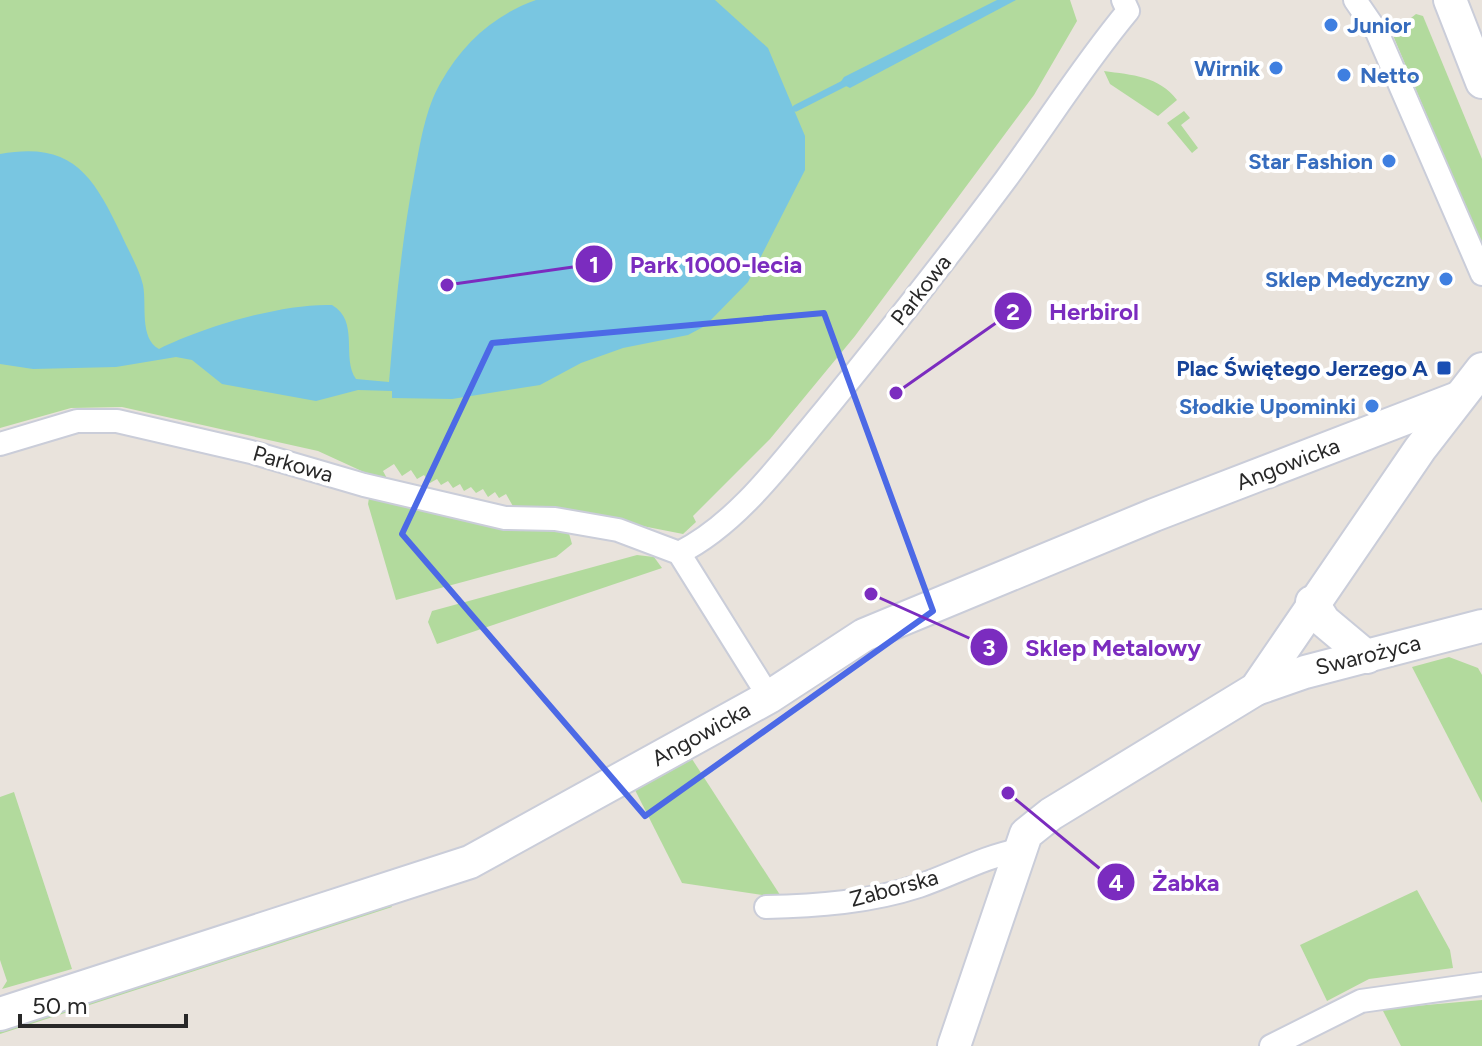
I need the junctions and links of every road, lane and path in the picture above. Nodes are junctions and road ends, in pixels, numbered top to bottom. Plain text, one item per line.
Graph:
1 (1355, 0) edge
2 (1450, 0) edge
3 (1126, 6) edge
4 (1482, 82) edge
5 (1482, 274) edge
6 (1482, 369) edge
7 (1458, 398) junction
8 (1391, 424) junction
9 (0, 444) edge
10 (1420, 449) junction
11 (679, 553) junction
12 (1312, 602) junction
13 (1482, 626) edge
14 (1367, 657) junction
15 (1256, 689) junction
16 (769, 697) junction
17 (1019, 850) junction
18 (766, 907) dead end
19 (1482, 984) edge
20 (0, 1014) edge
21 (954, 1046) edge
22 (1271, 1046) edge

1 - 5 street
2 - 4 street
3 - 11 street, Parkowa
6 - 7 street
7 - 8 street, Angowicka
7 - 10 street
8 - 10 street
8 - 16 street, Angowicka
9 - 11 street, Parkowa
10 - 12 street
11 - 16 street
12 - 14 street
12 - 15 street
13 - 14 street, Swarożyca
14 - 15 street, Swarożyca
15 - 17 street
16 - 20 street, Angowicka
17 - 18 street, Zaborska
17 - 21 street
19 - 22 street

